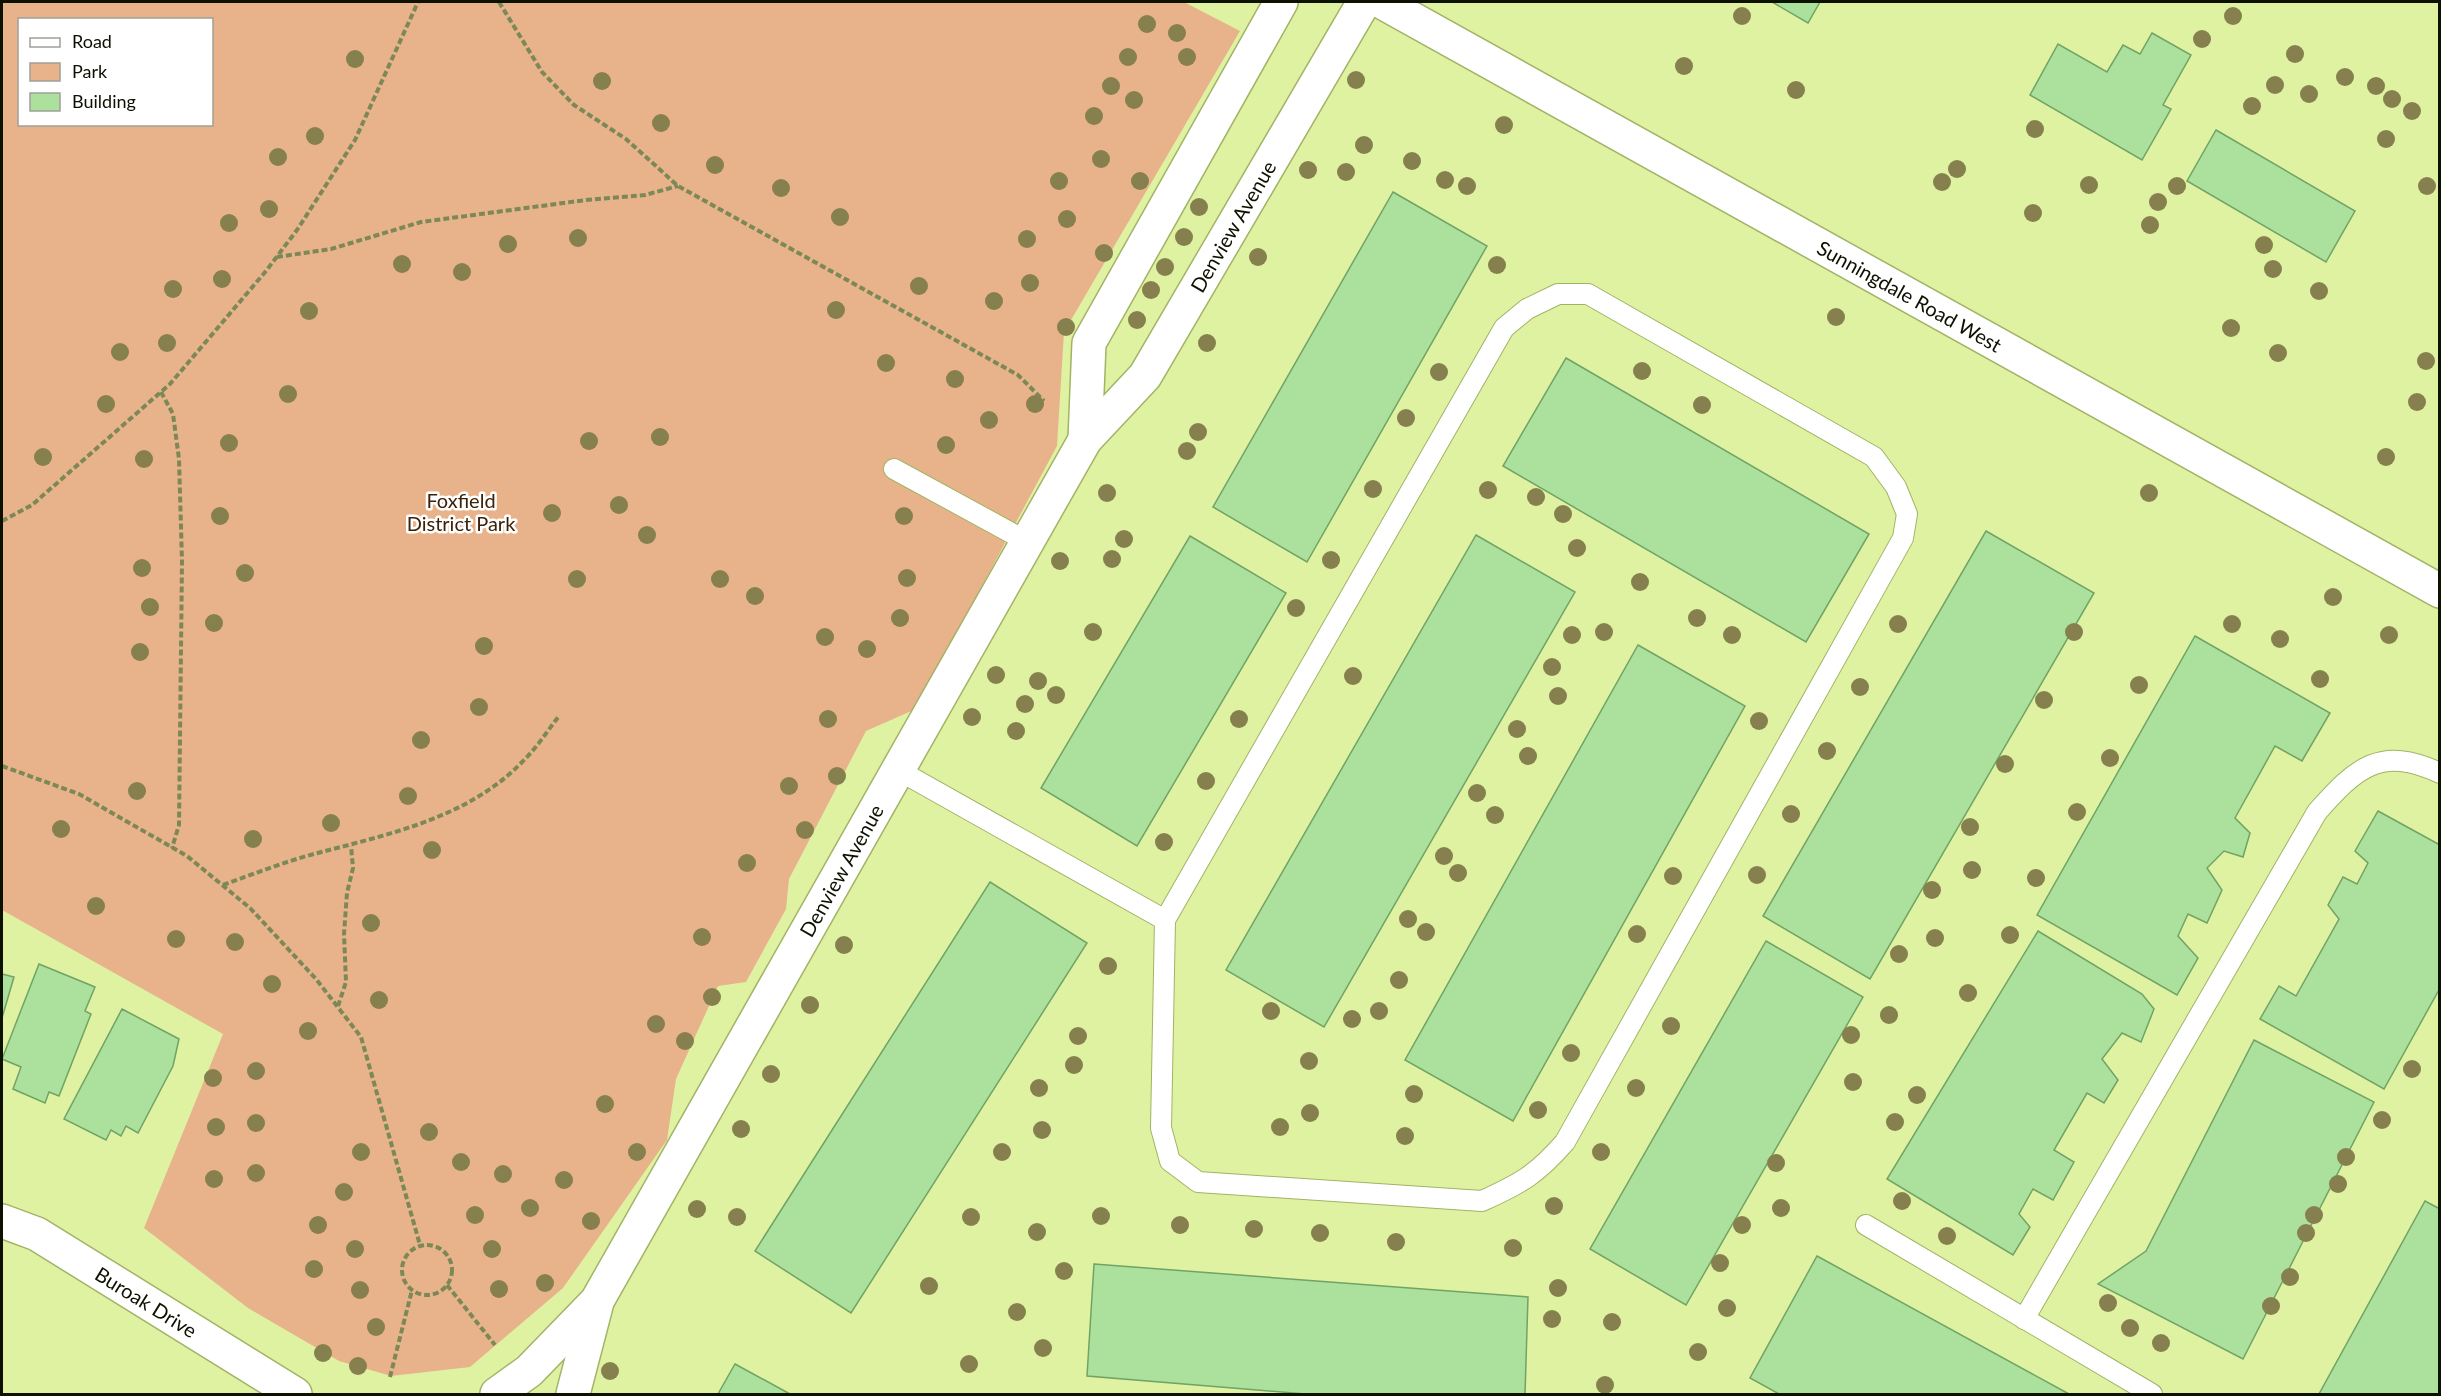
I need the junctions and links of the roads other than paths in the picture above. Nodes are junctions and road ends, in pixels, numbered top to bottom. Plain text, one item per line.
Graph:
1 (1281, 2) edge
2 (1364, 2) edge
3 (1382, 2) edge
4 (1085, 440) junction
5 (894, 470) dead end
6 (1028, 542) junction
7 (2439, 591) edge
8 (898, 771) junction
9 (2439, 774) edge
10 (1165, 920) junction
11 (2, 1221) edge
12 (1866, 1225) dead end
13 (597, 1300) junction
14 (2024, 1319) junction
15 (301, 1393) edge
16 (497, 1395) edge
17 (573, 1395) edge
18 (2152, 1395) edge

1 - 4 street, Denview Avenue
2 - 4 street, Denview Avenue
3 - 7 street, Sunningdale Road West
4 - 6 street, Denview Avenue
5 - 6 lane
6 - 8 street, Denview Avenue
8 - 10 lane
8 - 13 street, Denview Avenue
9 - 14 lane
10 - 10 lane
11 - 15 street, Buroak Drive
12 - 14 lane
13 - 16 street, Denview Avenue
13 - 17 street, Denview Avenue
14 - 18 lane

